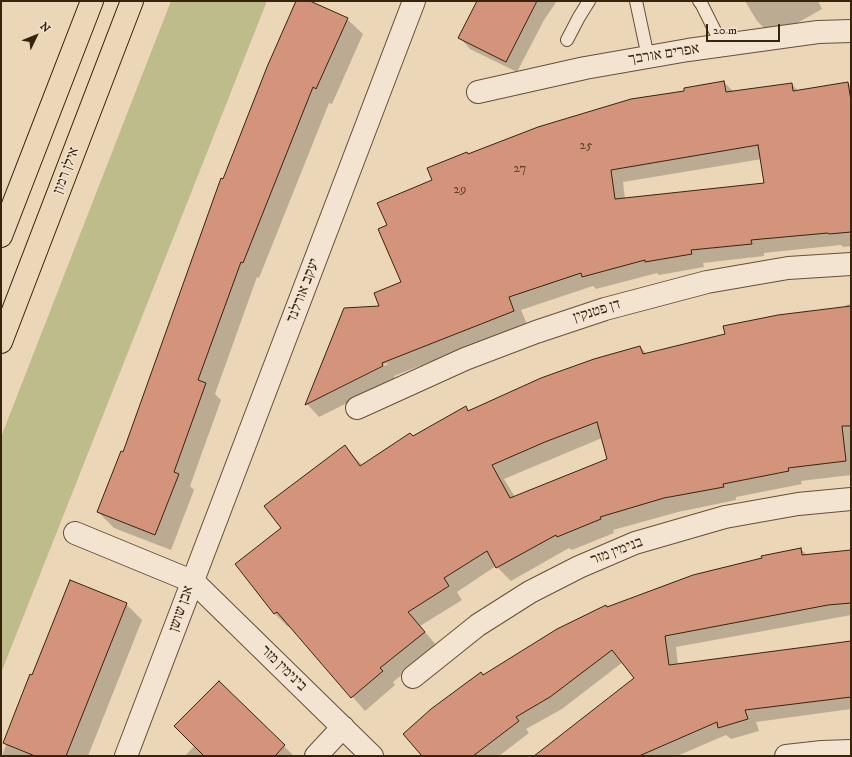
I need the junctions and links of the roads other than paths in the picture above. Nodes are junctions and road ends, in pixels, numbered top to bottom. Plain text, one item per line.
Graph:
1 (92, 1) edge
2 (132, 1) edge
3 (589, 1) edge
4 (636, 1) edge
5 (698, 1) edge
6 (410, 2) edge
7 (851, 30) edge
8 (567, 40) dead end
9 (722, 45) junction
10 (648, 57) junction
11 (478, 92) dead end
12 (1, 236) edge
13 (851, 264) edge
14 (1, 342) edge
15 (357, 408) dead end
16 (851, 499) edge
17 (75, 533) dead end
18 (194, 582) junction
19 (413, 676) dead end
20 (343, 728) junction
21 (851, 751) edge
22 (126, 756) edge
23 (316, 756) edge
24 (372, 756) edge
25 (786, 756) edge

1 - 12 main road
2 - 14 main road, אילן רמון
3 - 8 lane
4 - 10 lane
5 - 9 lane
6 - 18 street, יעקב אורלנד
7 - 9 street, אפרים אורבך
9 - 10 street, אפרים אורבך
10 - 11 street, אפרים אורבך
13 - 15 street, דן פטנקין
16 - 19 street, בנימין מזר
17 - 18 street, אבן שושן
18 - 20 street, בינימין מזר
18 - 22 street, אבן שושן
20 - 23 street
20 - 24 street, בינימין מזר
21 - 25 street

